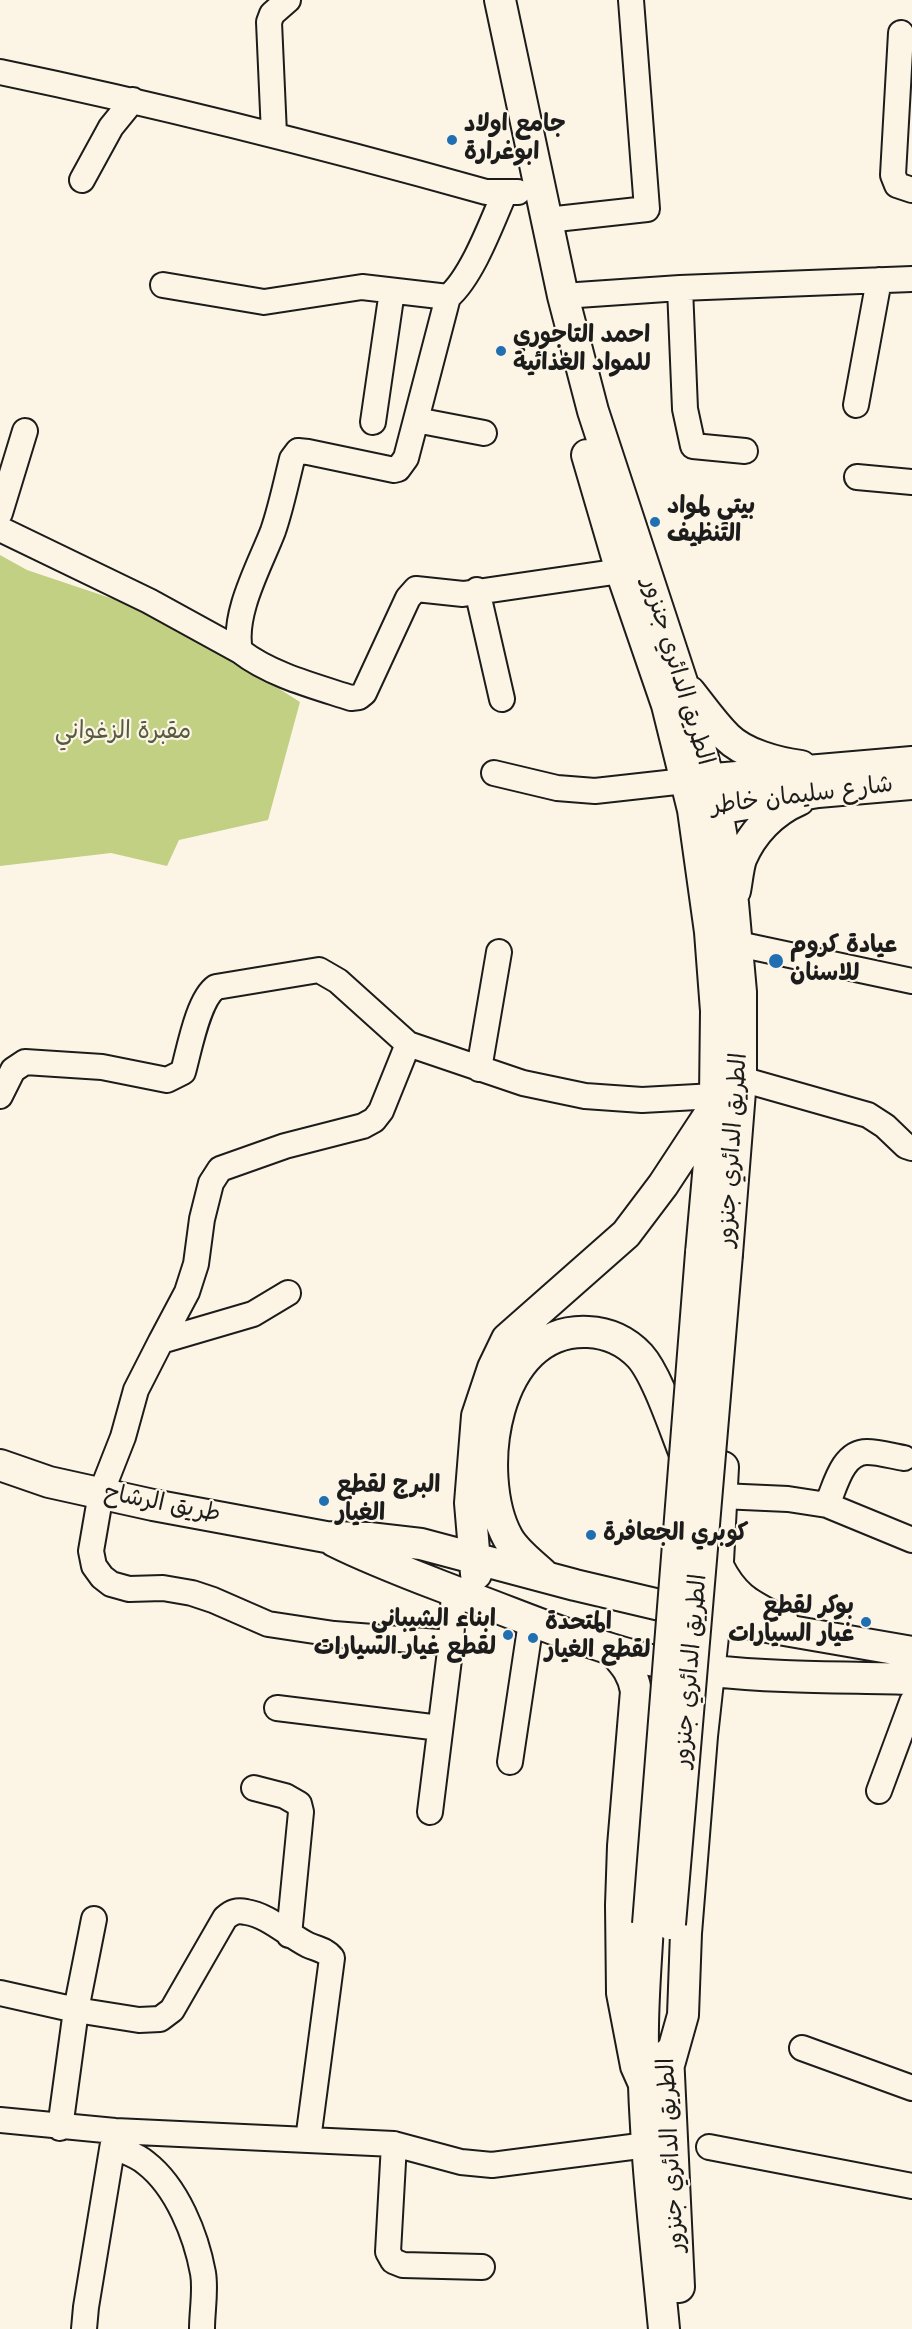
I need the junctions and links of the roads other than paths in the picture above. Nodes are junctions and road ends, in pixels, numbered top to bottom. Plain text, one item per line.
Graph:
1 (288, 0) edge
2 (479, 0) edge
3 (500, 0) edge
4 (631, 0) edge
5 (901, 33) dead end
6 (0, 72) edge
7 (133, 100) junction
8 (274, 134) junction
9 (82, 180) dead end
10 (912, 190) edge
11 (513, 192) junction
12 (547, 220) junction
13 (912, 279) edge
14 (879, 280) junction
15 (163, 285) dead end
16 (680, 288) junction
17 (392, 291) junction
18 (563, 296) junction
19 (448, 297) junction
20 (856, 405) dead end
21 (416, 420) junction
22 (373, 422) dead end
23 (25, 431) dead end
24 (484, 433) dead end
25 (745, 451) dead end
26 (857, 477) dead end
27 (912, 482) edge
28 (0, 513) edge
29 (0, 529) edge
30 (621, 571) junction
31 (477, 590) junction
32 (240, 651) junction
33 (682, 682) junction
34 (502, 699) dead end
35 (912, 762) edge
36 (494, 773) dead end
37 (823, 781) junction
38 (912, 784) edge
39 (701, 795) junction
40 (733, 903) junction
41 (738, 944) junction
42 (499, 952) dead end
43 (912, 981) edge
44 (408, 1044) junction
45 (479, 1069) junction
46 (741, 1079) junction
47 (0, 1096) edge
48 (714, 1103) junction
49 (736, 1145) junction
50 (912, 1148) edge
51 (714, 1253) junction
52 (288, 1293) dead end
53 (161, 1341) junction
54 (684, 1452) junction
55 (904, 1458) dead end
56 (0, 1465) edge
57 (101, 1493) junction
58 (721, 1496) junction
59 (470, 1503) junction
60 (827, 1505) junction
61 (326, 1537) junction
62 (912, 1540) edge
63 (421, 1544) junction
64 (474, 1557) junction
65 (718, 1566) junction
66 (545, 1576) junction
67 (466, 1596) junction
68 (715, 1618) junction
69 (531, 1622) junction
70 (807, 1635) junction
71 (451, 1643) junction
72 (614, 1652) junction
73 (912, 1652) edge
74 (710, 1671) junction
75 (767, 1675) junction
76 (912, 1679) edge
77 (912, 1702) edge
78 (277, 1708) dead end
79 (440, 1728) junction
80 (702, 1736) junction
81 (510, 1762) dead end
82 (254, 1788) dead end
83 (879, 1791) dead end
84 (430, 1812) dead end
85 (94, 1919) dead end
86 (659, 1924) junction
87 (289, 1935) junction
88 (0, 1993) edge
89 (76, 2010) junction
90 (802, 2048) dead end
91 (656, 2078) junction
92 (912, 2088) edge
93 (0, 2120) edge
94 (60, 2128) junction
95 (114, 2139) junction
96 (308, 2140) junction
97 (394, 2144) junction
98 (647, 2145) junction
99 (709, 2147) dead end
100 (912, 2186) edge
101 (482, 2267) dead end
102 (84, 2329) edge
103 (202, 2329) edge
104 (664, 2329) edge
105 (683, 2329) edge

1 - 8 street
2 - 11 main road, الطريق الدائري جنزور
3 - 12 main road, الطريق الدائري جنزور
4 - 12 street
5 - 10 street
6 - 7 street
7 - 8 street
7 - 9 street
8 - 11 street
11 - 19 street
11 - 30 main road, الطريق الدائري جنزور
12 - 18 main road, الطريق الدائري جنزور
13 - 14 street
14 - 16 street
14 - 20 street
15 - 17 street
16 - 18 street
16 - 25 street
17 - 19 street
17 - 22 street
18 - 33 main road, الطريق الدائري جنزور
19 - 21 street
21 - 24 street
21 - 32 street
23 - 28 street
26 - 27 street
29 - 32 street
30 - 31 street
30 - 39 main road, الطريق الدائري جنزور
31 - 32 street
31 - 34 street
33 - 37 main road
33 - 39 main road, الطريق الدائري جنزور
35 - 37 main road, شارع سليمان خاطر
36 - 39 street
37 - 38 main road, شارع سليمان خاطر
37 - 39 main road, شارع سليمان خاطر
37 - 40 main road
39 - 40 main road, الطريق الدائري جنزور
39 - 48 main road, الطريق الدائري جنزور
40 - 41 main road, الطريق الدائري جنزور
41 - 43 street
41 - 46 main road, الطريق الدائري جنزور
42 - 45 street
44 - 45 street
44 - 47 street
44 - 53 street
45 - 48 street
46 - 49 main road, الطريق الدائري جنزور
46 - 50 street
48 - 51 main road, الطريق الدائري جنزور
48 - 59 main road
49 - 51 main road, الطريق الدائري جنزور
49 - 58 main road
51 - 54 main road, الطريق الدائري جنزور, bridge
51 - 86 main road, الطريق الدائري جنزور, bridge
52 - 53 street
53 - 57 street
54 - 66 main road
54 - 86 main road, الطريق الدائري جنزور, bridge
55 - 60 street
56 - 57 main road, طريق الرشاح
57 - 61 main road, طريق الرشاح
57 - 71 street
58 - 60 street
58 - 65 main road
59 - 63 main road
59 - 64 main road
60 - 62 street
61 - 63 main road
61 - 67 main road
63 - 64 main road
64 - 66 main road
64 - 67 main road
65 - 68 main road
65 - 70 main road
66 - 68 main road
67 - 69 main road
67 - 71 street
68 - 70 main road
68 - 74 main road
69 - 72 main road
69 - 81 street
70 - 73 main road
71 - 79 street
72 - 74 main road
72 - 91 main road
74 - 75 main road
74 - 80 main road
75 - 76 main road
75 - 80 main road
77 - 83 street
78 - 79 street
79 - 84 street
80 - 91 main road
82 - 87 street
85 - 89 street
86 - 91 main road, الطريق الدائري جنزور
87 - 89 street
87 - 96 street
88 - 89 street
89 - 94 street
90 - 92 street
91 - 98 main road, الطريق الدائري جنزور
91 - 105 main road, الطريق الدائري جنزور
93 - 94 street
94 - 95 street
95 - 96 street
95 - 102 street
95 - 103 street
96 - 97 street
97 - 98 street
97 - 101 street
98 - 104 main road, الطريق الدائري جنزور
99 - 100 street

